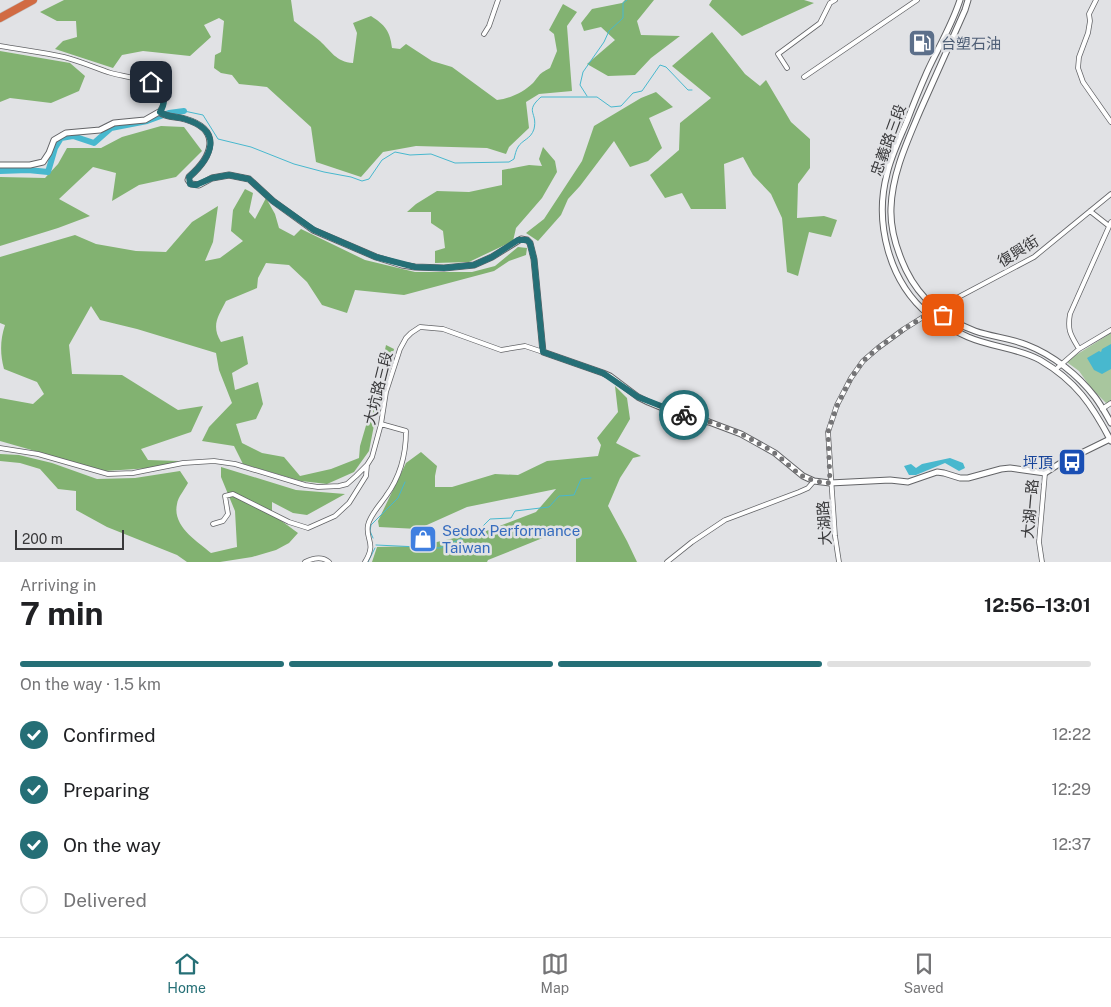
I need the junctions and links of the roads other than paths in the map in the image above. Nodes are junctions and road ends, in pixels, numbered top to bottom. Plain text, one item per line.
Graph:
1 (33, 0) edge
2 (498, 0) edge
3 (835, 0) edge
4 (917, 0) edge
5 (960, 0) edge
6 (968, 0) edge
7 (1096, 0) edge
8 (0, 18) edge
9 (484, 34) dead end
10 (0, 46) edge
11 (787, 68) dead end
12 (804, 77) dead end
13 (162, 114) junction
14 (1111, 122) edge
15 (901, 135) junction
16 (909, 138) junction
17 (0, 165) edge
18 (1111, 194) edge
19 (1090, 211) junction
20 (1110, 224) edge
21 (936, 309) junction
22 (928, 315) junction
23 (1111, 330) edge
24 (1079, 350) junction
25 (543, 352) junction
26 (1060, 364) junction
27 (1055, 370) junction
28 (1111, 403) edge
29 (1102, 409) junction
30 (1111, 423) edge
31 (381, 424) junction
32 (1111, 439) edge
33 (0, 448) edge
34 (367, 465) junction
35 (1045, 473) junction
36 (814, 482) junction
37 (830, 483) junction
38 (213, 524) dead end
39 (305, 562) edge
40 (329, 562) edge
41 (364, 562) edge
42 (667, 562) edge
43 (839, 562) edge
44 (1042, 562) edge

1 - 8 highway
2 - 9 street
3 - 11 street
4 - 12 street
5 - 15 street, 忠義路三段
6 - 16 street, 忠義路三段
7 - 14 street
10 - 13 street
13 - 17 street
13 - 25 street
15 - 16 street
15 - 22 street, 忠義路三段
16 - 21 street, 忠義路三段
18 - 19 street, 復興街
19 - 20 street
19 - 21 street, 復興街
20 - 24 street
21 - 22 street, 復興街
21 - 26 street, 忠義路三段
22 - 27 street, 忠義路三段
22 - 37 street, 大湖路
23 - 24 street
24 - 26 street
25 - 31 street, 大坑路三段
25 - 36 street, 大坑路三段
26 - 27 street
26 - 29 street, 忠義路三段
27 - 32 street, 忠義路三段
28 - 29 street
29 - 30 street, 忠義路三段
31 - 34 street, 大坑路三段
31 - 41 street
32 - 35 street, 大湖一路
33 - 34 street, 大坑路三段
34 - 38 street
35 - 37 street
35 - 44 street, 大湖一路
36 - 37 street
36 - 42 street
37 - 43 street, 大湖路
39 - 40 street

